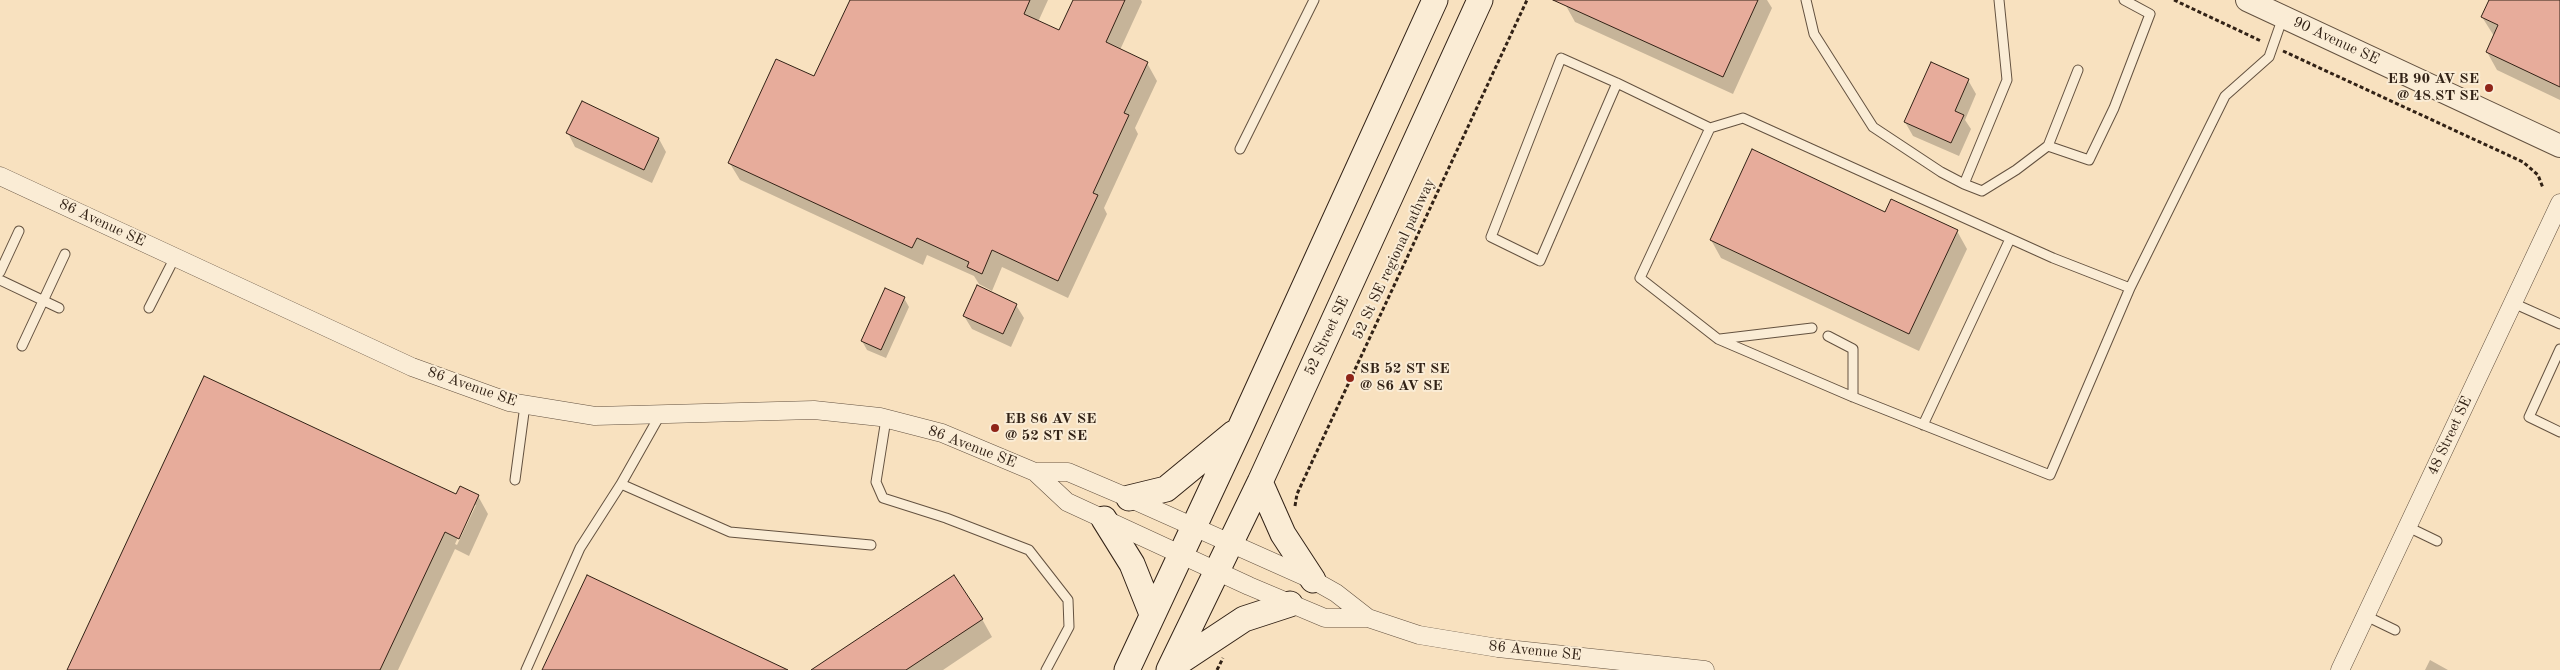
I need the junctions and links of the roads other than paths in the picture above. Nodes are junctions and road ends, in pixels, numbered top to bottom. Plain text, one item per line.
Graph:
1 (1314, 0) edge
2 (1435, 0) edge
3 (1480, 0) edge
4 (1806, 0) edge
5 (1999, 0) edge
6 (2124, 0) edge
7 (2247, 0) edge
8 (2284, 17) junction
9 (2078, 70) dead end
10 (1618, 83) junction
11 (1710, 128) junction
12 (2049, 145) junction
13 (2560, 146) edge
14 (1240, 149) dead end
15 (0, 176) edge
16 (1964, 184) junction
17 (2560, 203) edge
18 (19, 232) dead end
19 (2010, 239) junction
20 (65, 254) dead end
21 (175, 257) junction
22 (0, 272) edge
23 (0, 280) edge
24 (2130, 288) junction
25 (43, 300) junction
26 (2513, 303) junction
27 (59, 308) dead end
28 (149, 308) dead end
29 (2560, 324) edge
30 (1812, 328) dead end
31 (1828, 336) dead end
32 (1718, 339) junction
33 (22, 346) dead end
34 (2560, 349) edge
35 (1853, 397) junction
36 (525, 405) junction
37 (660, 415) junction
38 (886, 419) junction
39 (1922, 425) junction
40 (1240, 428) junction
41 (2560, 432) edge
42 (1035, 472) junction
43 (515, 480) dead end
44 (1260, 482) junction
45 (621, 484) junction
46 (1130, 498) junction
47 (1104, 519) junction
48 (2408, 527) junction
49 (1194, 528) junction
50 (2437, 541) dead end
51 (1229, 544) junction
52 (871, 545) dead end
53 (1181, 554) junction
54 (1216, 571) junction
55 (1313, 580) junction
56 (1290, 604) junction
57 (1152, 614) junction
58 (2366, 616) junction
59 (1368, 618) junction
60 (2395, 630) dead end
61 (1169, 669) edge
62 (1682, 669) edge
63 (526, 670) edge
64 (1046, 670) edge
65 (1127, 670) edge
66 (1705, 670) edge
67 (2340, 670) edge

1 - 14 lane
2 - 40 main road
3 - 44 main road, 52 Street SE
4 - 16 lane
5 - 16 lane
6 - 12 lane
7 - 8 street, 90 Avenue SE
8 - 13 street, 90 Avenue SE
8 - 24 lane
9 - 12 lane
10 - 10 lane
10 - 11 lane
11 - 19 lane
11 - 32 lane
12 - 16 lane
15 - 21 street, 86 Avenue SE
17 - 26 street, 48 Street SE
18 - 22 lane
19 - 24 lane
19 - 39 lane
20 - 25 lane
21 - 28 lane
21 - 36 street, 86 Avenue SE
23 - 25 lane
24 - 39 lane
25 - 27 lane
25 - 33 lane
26 - 29 lane
26 - 48 street, 48 Street SE
30 - 32 lane
31 - 35 lane
32 - 35 lane
34 - 41 lane
35 - 39 lane
36 - 37 street, 86 Avenue SE
36 - 43 lane
37 - 38 street, 86 Avenue SE
37 - 45 lane
38 - 42 street, 86 Avenue SE
38 - 64 lane
40 - 46 main road
40 - 49 main road
42 - 46 street, 86 Avenue SE
42 - 47 street, 86 Avenue SE
44 - 51 main road, 52 Street SE
44 - 55 main road
45 - 52 lane
45 - 63 lane
46 - 49 street, 86 Avenue SE
47 - 53 street, 86 Avenue SE
47 - 57 main road
48 - 50 lane
48 - 58 street, 48 Street SE
49 - 51 street, 86 Avenue SE
49 - 53 main road
51 - 54 main road, 52 Street SE
51 - 55 street, 86 Avenue SE
53 - 54 street, 86 Avenue SE
53 - 57 main road
54 - 56 street, 86 Avenue SE
54 - 61 main road, 52 Street SE
55 - 59 street, 86 Avenue SE
56 - 59 street, 86 Avenue SE
56 - 61 main road
57 - 65 main road
58 - 60 lane
58 - 67 street, 48 Street SE
59 - 62 street, 86 Avenue SE
62 - 66 street, 86 Avenue SE

